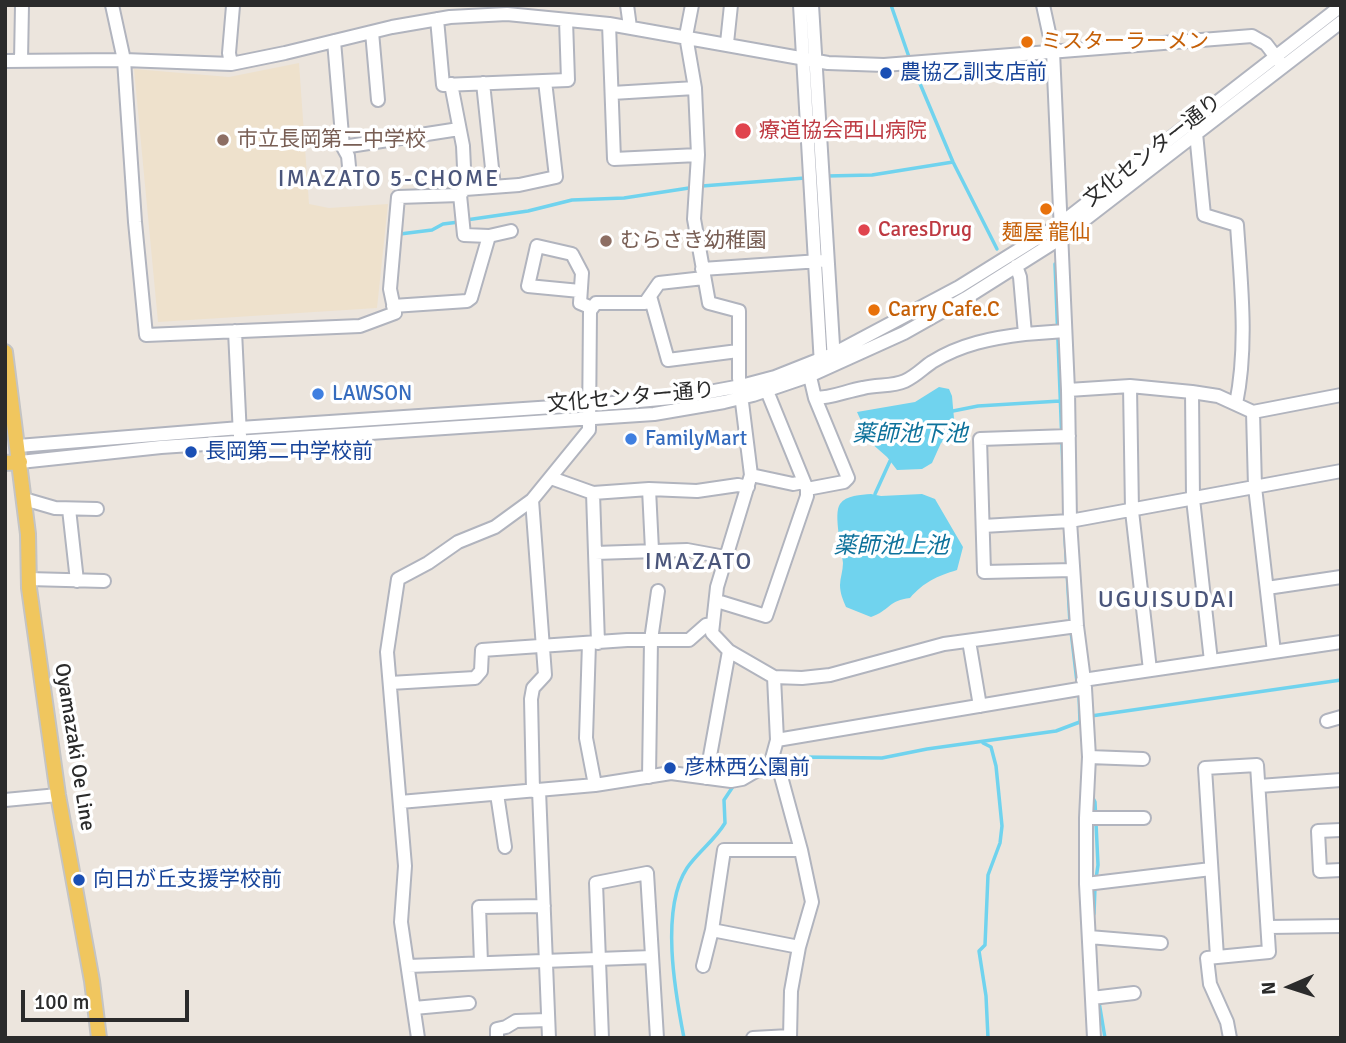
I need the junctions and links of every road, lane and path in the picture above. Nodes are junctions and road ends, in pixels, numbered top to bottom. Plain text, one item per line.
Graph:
1 (22, 5) edge
2 (112, 5) edge
3 (627, 5) edge
4 (692, 5) edge
5 (732, 5) edge
6 (800, 5) edge
7 (812, 5) edge
8 (1043, 5) edge
9 (1319, 5) edge
10 (233, 6) edge
11 (1341, 6) edge
12 (481, 10) edge
13 (437, 19) junction
14 (566, 20) junction
15 (1321, 21) junction
16 (1341, 22) edge
17 (609, 24) junction
18 (630, 27) junction
19 (372, 32) junction
20 (686, 36) junction
21 (334, 41) junction
22 (727, 43) junction
23 (1053, 51) junction
24 (810, 59) junction
25 (124, 60) junction
26 (5, 61) edge
27 (21, 61) junction
28 (1279, 62) junction
29 (231, 64) junction
30 (545, 81) junction
31 (483, 83) junction
32 (450, 85) junction
33 (695, 88) junction
34 (612, 93) junction
35 (378, 100) dead end
36 (459, 129) junction
37 (1196, 133) junction
38 (343, 147) junction
39 (698, 155) junction
40 (350, 177) dead end
41 (494, 187) junction
42 (463, 192) junction
43 (1060, 223) junction
44 (511, 231) dead end
45 (489, 236) junction
46 (1060, 238) junction
47 (821, 261) junction
48 (1016, 266) junction
49 (703, 274) junction
50 (580, 291) junction
51 (650, 296) junction
52 (393, 306) junction
53 (592, 308) junction
54 (234, 331) junction
55 (1059, 331) junction
56 (1025, 334) junction
57 (5, 352) edge
58 (738, 352) junction
59 (821, 365) junction
60 (1130, 386) junction
61 (1068, 390) junction
62 (767, 391) junction
63 (1192, 391) junction
64 (741, 392) junction
65 (1341, 395) edge
66 (815, 398) junction
67 (590, 404) junction
68 (1236, 404) junction
69 (1253, 412) junction
70 (589, 418) junction
71 (240, 428) junction
72 (1064, 436) junction
73 (241, 442) junction
74 (12, 447) edge
75 (13, 462) edge
76 (1341, 471) edge
77 (551, 478) junction
78 (750, 481) junction
79 (805, 486) junction
80 (1255, 487) junction
81 (649, 489) junction
82 (593, 493) junction
83 (24, 499) junction
84 (1193, 499) junction
85 (532, 500) junction
86 (69, 509) junction
87 (96, 509) dead end
88 (1132, 511) junction
89 (1066, 521) junction
90 (983, 526) junction
91 (652, 550) junction
92 (595, 553) junction
93 (725, 557) junction
94 (1069, 570) junction
95 (1341, 577) edge
96 (28, 579) junction
97 (77, 581) junction
98 (104, 581) dead end
99 (1267, 588) junction
100 (658, 591) dead end
101 (717, 601) junction
102 (713, 624) junction
103 (1072, 627) junction
104 (651, 640) junction
105 (969, 641) junction
106 (1341, 642) edge
107 (594, 643) junction
108 (544, 645) junction
109 (729, 651) junction
110 (1274, 652) junction
111 (1211, 661) junction
112 (1150, 670) junction
113 (774, 677) junction
114 (390, 683) junction
115 (1081, 687) junction
116 (980, 706) junction
117 (777, 740) junction
118 (1089, 757) junction
119 (1143, 759) dead end
120 (771, 762) junction
121 (649, 776) junction
122 (706, 778) junction
123 (1341, 780) edge
124 (595, 785) junction
125 (1259, 786) junction
126 (536, 791) junction
127 (497, 794) junction
128 (58, 796) junction
129 (5, 800) edge
130 (400, 802) junction
131 (1086, 818) junction
132 (1144, 818) dead end
133 (1341, 830) edge
134 (505, 847) dead end
135 (801, 850) junction
136 (1211, 869) junction
137 (1341, 870) edge
138 (1087, 884) junction
139 (544, 906) junction
140 (1341, 926) edge
141 (1268, 927) junction
142 (712, 930) junction
143 (1088, 937) junction
144 (1161, 943) dead end
145 (799, 947) junction
146 (652, 957) junction
147 (1217, 957) junction
148 (599, 958) junction
149 (546, 960) junction
150 (481, 963) junction
151 (408, 966) junction
152 (703, 966) dead end
153 (1134, 993) dead end
154 (1092, 998) junction
155 (470, 1003) dead end
156 (414, 1008) junction
157 (548, 1020) junction
158 (790, 1037) edge
159 (99, 1038) edge
160 (418, 1038) edge
161 (496, 1038) edge
162 (549, 1038) edge
163 (602, 1038) edge
164 (657, 1038) edge
165 (753, 1038) edge
166 (1094, 1038) edge
167 (1230, 1038) edge

1 - 27 street
2 - 25 street
3 - 18 street
4 - 20 street
5 - 22 street
6 - 24 street
7 - 24 street
8 - 23 street
9 - 15 street
10 - 29 street
11 - 15 street, 文化センター通り
12 - 13 street
12 - 14 street
13 - 19 street
13 - 32 street
14 - 17 street
14 - 30 street
15 - 28 street, 文化センター通り
16 - 28 street, 文化センター通り
17 - 18 street
17 - 34 street
18 - 20 street
19 - 21 street
19 - 35 street
20 - 22 street
20 - 33 street
21 - 29 street
21 - 38 street
22 - 24 street
23 - 24 street
23 - 28 street
23 - 43 street
24 - 47 street
25 - 27 street
25 - 29 street
25 - 54 street
26 - 27 street
28 - 37 street, 文化センター通り
28 - 43 street, 文化センター通り
30 - 31 street
30 - 41 street
31 - 32 street
31 - 41 street
32 - 36 street
33 - 34 street
33 - 39 street
34 - 39 street
36 - 38 street
36 - 42 street
37 - 46 street, 文化センター通り
37 - 68 street
38 - 40 street
39 - 49 street
41 - 42 street
42 - 45 street
42 - 52 street
43 - 46 street
43 - 59 street, 文化センター通り
44 - 45 street
45 - 52 street
46 - 48 street, 文化センター通り
46 - 55 street
47 - 49 street
47 - 59 street
48 - 56 street
48 - 59 street, 文化センター通り
49 - 51 street
49 - 58 street
50 - 50 street
50 - 53 street
51 - 53 street
51 - 58 street
52 - 54 street
53 - 67 street
54 - 71 street
55 - 56 street
55 - 61 street
56 - 66 street
57 - 74 main road, Oyamazaki Oe Line
58 - 64 street
59 - 62 street, 文化センター通り
59 - 64 street, 文化センター通り
59 - 66 street
60 - 61 street
60 - 63 street
60 - 88 street
61 - 72 street
62 - 64 street, 文化センター通り
62 - 79 street
63 - 68 street
63 - 84 street
64 - 67 street, 文化センター通り
64 - 70 street, 文化センター通り
64 - 78 street
65 - 69 street
66 - 79 street
67 - 70 street
67 - 71 street, 文化センター通り
68 - 69 street
69 - 80 street
70 - 73 street, 文化センター通り
70 - 77 street
71 - 73 street
71 - 74 street, 文化センター通り
72 - 89 street
72 - 90 street
73 - 75 street, 文化センター通り
74 - 75 main road, Oyamazaki Oe Line
75 - 83 main road, Oyamazaki Oe Line
76 - 80 street
77 - 82 street
77 - 85 street
78 - 79 street
78 - 81 street
78 - 93 street
79 - 101 street
80 - 84 street
80 - 99 street
81 - 82 street
81 - 91 street
82 - 92 street
83 - 86 street
83 - 96 main road, Oyamazaki Oe Line
84 - 88 street
84 - 111 street
85 - 108 street
85 - 114 street
86 - 87 street
86 - 97 street
88 - 89 street
88 - 112 street
89 - 90 street
89 - 94 street
90 - 94 street
91 - 92 street
91 - 93 street
92 - 107 street
93 - 101 street
94 - 103 street
95 - 99 street
96 - 97 street
96 - 128 main road, Oyamazaki Oe Line
97 - 98 street
99 - 110 street
100 - 104 street
101 - 102 street
102 - 104 street
102 - 109 street
103 - 105 street
103 - 115 street
104 - 107 street
104 - 121 street
105 - 113 street
105 - 116 street
106 - 110 street
107 - 108 street
107 - 124 street
108 - 114 street
108 - 126 street
109 - 113 street
109 - 122 street
110 - 111 street
111 - 112 street
112 - 115 street
113 - 117 street
114 - 130 street
115 - 116 street
115 - 118 street
116 - 117 street
117 - 120 street
118 - 119 street
118 - 131 street
120 - 122 street
120 - 135 street
121 - 122 street
121 - 124 street
123 - 125 street
124 - 126 street
125 - 136 street
125 - 141 street
126 - 127 street
126 - 139 street
127 - 130 street
127 - 134 street
128 - 129 street
128 - 159 main road, Oyamazaki Oe Line
130 - 151 street
131 - 132 street
131 - 138 street
133 - 137 street
135 - 142 street
135 - 145 street
136 - 138 street
136 - 147 street
138 - 143 street
139 - 149 street
139 - 150 street
140 - 141 street
141 - 147 street
142 - 145 street
142 - 152 street
143 - 144 street
143 - 154 street
145 - 158 street
146 - 148 street
146 - 148 street
146 - 164 street
147 - 167 street
148 - 149 street
148 - 163 street
149 - 150 street
149 - 157 street
150 - 151 street
151 - 156 street
153 - 154 street
154 - 166 street
155 - 156 street
156 - 160 street
157 - 161 street
157 - 162 street
158 - 165 street

